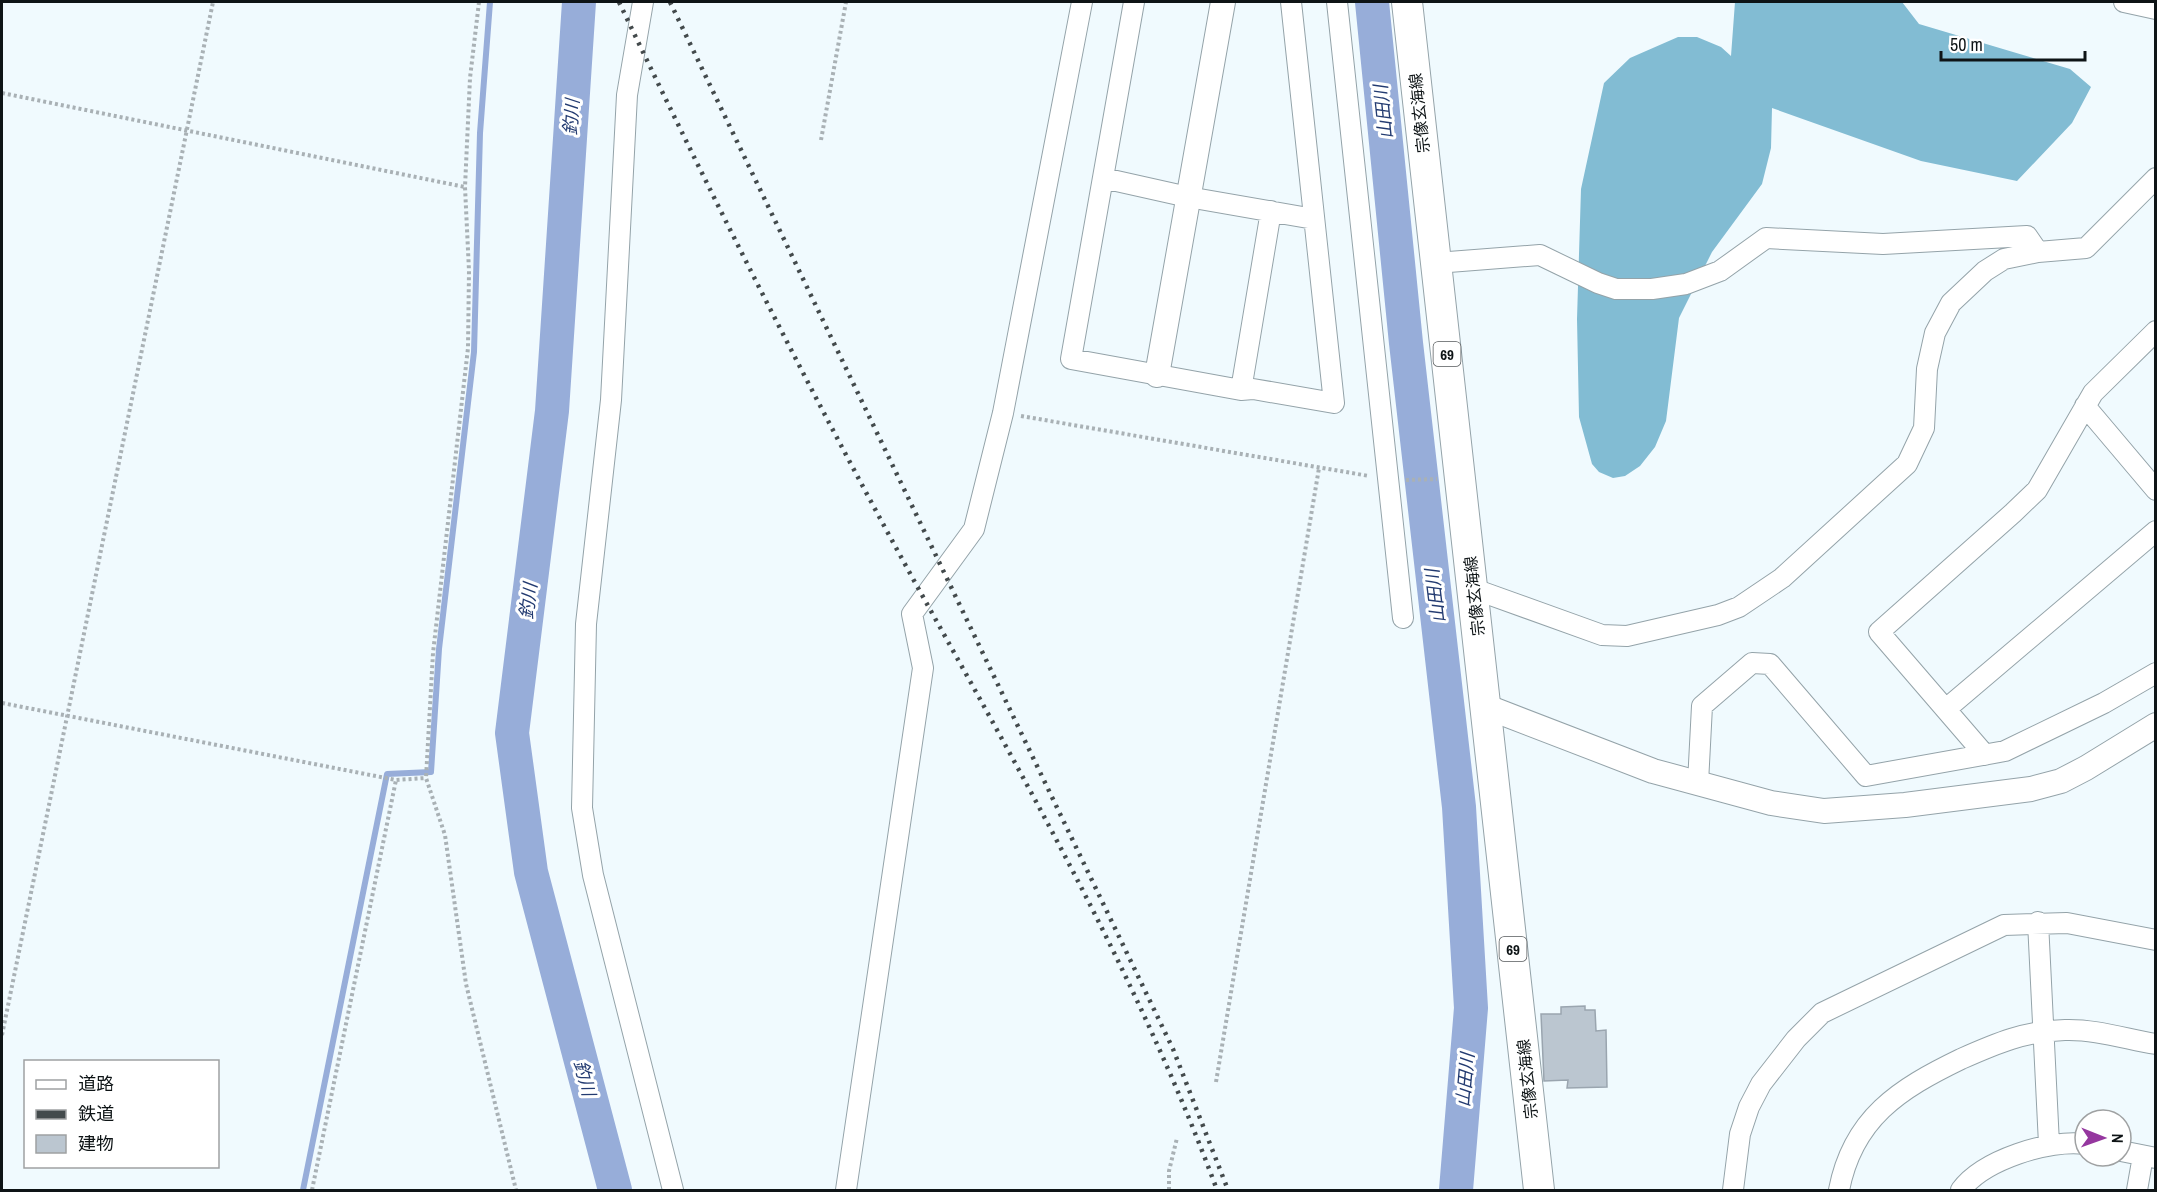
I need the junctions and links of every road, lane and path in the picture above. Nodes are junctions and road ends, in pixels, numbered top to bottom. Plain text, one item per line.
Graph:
1 (213, 2) edge
2 (479, 2) edge
3 (643, 2) edge
4 (846, 2) edge
5 (1082, 2) edge
6 (1134, 2) edge
7 (1223, 2) edge
8 (1291, 2) edge
9 (1337, 2) edge
10 (1407, 2) edge
11 (2124, 2) edge
12 (2156, 9) edge
13 (2, 93) edge
14 (187, 129) junction
15 (821, 140) dead end
16 (1103, 178) junction
17 (2156, 178) edge
18 (465, 187) junction
19 (1188, 197) junction
20 (1270, 211) junction
21 (1314, 219) junction
22 (2038, 252) junction
23 (1436, 263) junction
24 (2156, 331) edge
25 (1157, 375) junction
26 (1241, 390) junction
27 (2085, 406) junction
28 (1003, 413) junction
29 (1319, 468) junction
30 (1461, 478) junction
31 (1390, 480) junction
32 (2156, 490) edge
33 (2156, 531) edge
34 (1474, 589) junction
35 (1403, 618) dead end
36 (2156, 673) edge
37 (2, 703) edge
38 (1487, 707) junction
39 (1946, 709) junction
40 (66, 716) junction
41 (2156, 725) edge
42 (1985, 755) junction
43 (426, 778) junction
44 (396, 780) junction
45 (1698, 783) junction
46 (2038, 922) junction
47 (2156, 940) edge
48 (2044, 1032) junction
49 (2, 1035) edge
50 (2156, 1044) edge
51 (1216, 1082) dead end
52 (1177, 1138) dead end
53 (2049, 1144) junction
54 (2073, 1144) edge
55 (2133, 1154) edge
56 (2149, 1157) edge
57 (312, 1191) edge
58 (516, 1191) edge
59 (673, 1191) edge
60 (846, 1191) edge
61 (1169, 1191) edge
62 (1539, 1191) edge
63 (1733, 1191) edge
64 (1839, 1191) edge
65 (1961, 1191) edge
66 (2137, 1191) edge

1 - 14 path
2 - 18 path
3 - 59 street
4 - 15 path
5 - 28 street
6 - 16 street
7 - 19 street
8 - 21 street
9 - 31 street
10 - 23 main road, 宗像玄海線 / 69
11 - 12 street
13 - 14 path
14 - 18 path
14 - 40 path
16 - 19 street
16 - 25 street
17 - 22 street
18 - 43 path
19 - 20 street
19 - 25 street
20 - 21 street
20 - 26 street
21 - 26 street
22 - 23 street
22 - 34 street
23 - 30 main road, 宗像玄海線 / 69
24 - 27 street
25 - 26 street
27 - 32 street
27 - 39 street
28 - 29 path
28 - 60 street
29 - 31 path
29 - 51 path
30 - 31 path
30 - 34 main road, 宗像玄海線 / 69
31 - 35 street
33 - 39 street
34 - 38 main road, 宗像玄海線 / 69
36 - 42 street
37 - 40 path
38 - 45 street
38 - 62 main road, 宗像玄海線 / 69
39 - 42 street
40 - 44 path
40 - 49 path
41 - 45 street
42 - 45 street
43 - 44 path
43 - 58 path
44 - 57 path
46 - 47 street
46 - 48 street
46 - 63 street
48 - 50 street
48 - 53 street
48 - 64 street
52 - 61 path
53 - 54 street
53 - 65 street
55 - 56 street
56 - 66 street

